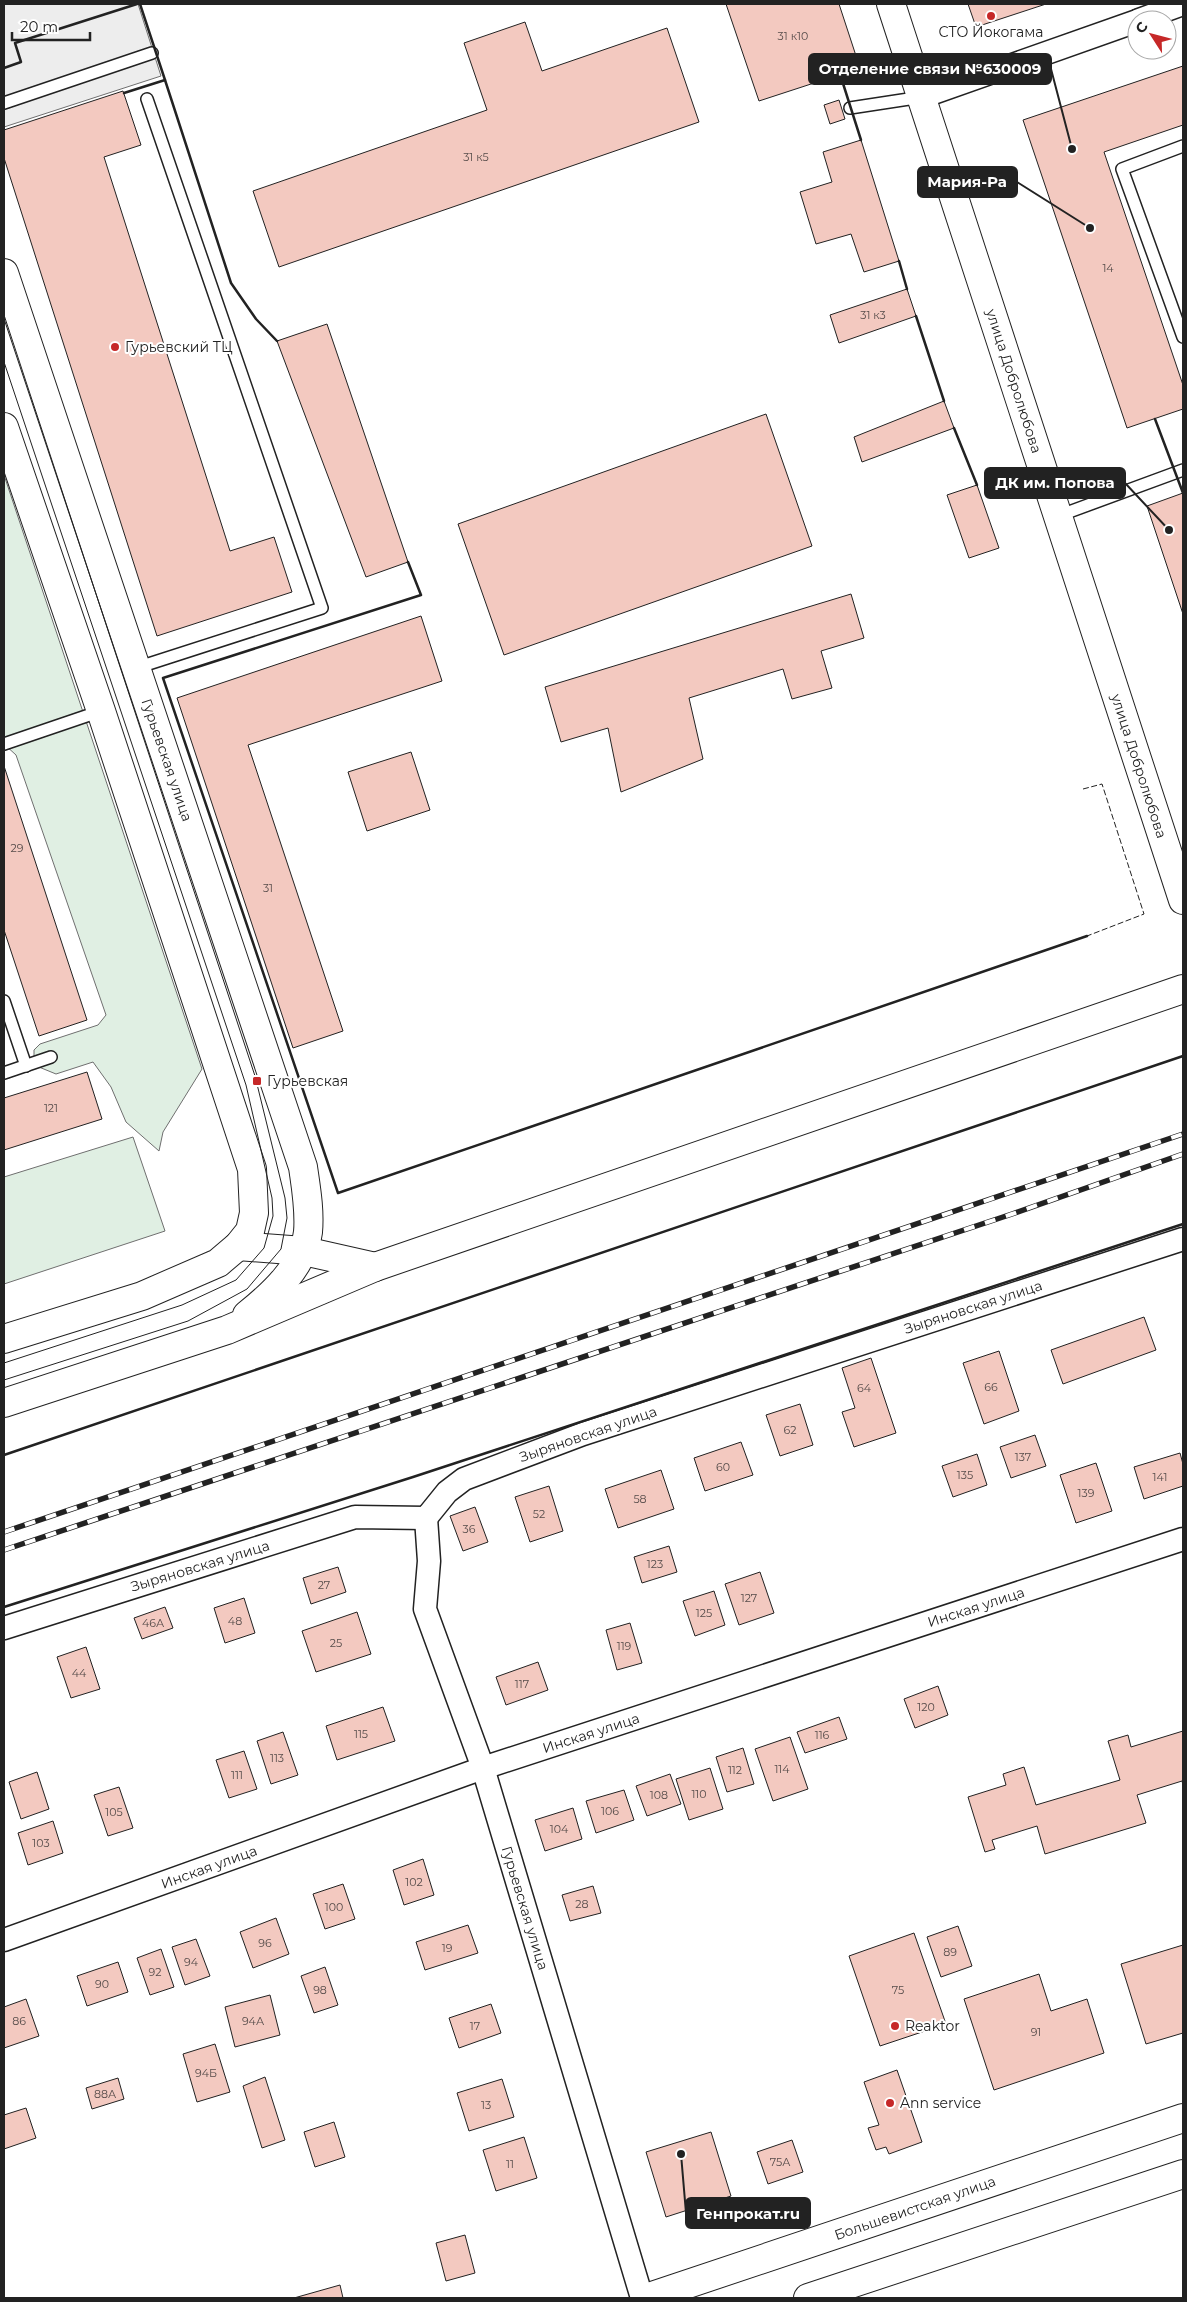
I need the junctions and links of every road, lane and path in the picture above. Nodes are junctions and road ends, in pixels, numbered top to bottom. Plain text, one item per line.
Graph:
1 (891, 4) edge
2 (1183, 4) edge
3 (1166, 10) edge
4 (1127, 24) edge
5 (152, 53) dead end
6 (922, 97) junction
7 (147, 99) dead end
8 (4, 103) edge
9 (850, 108) dead end
10 (1183, 146) edge
11 (4, 273) edge
12 (1183, 337) edge
13 (4, 426) edge
14 (1183, 470) edge
15 (1057, 516) junction
16 (136, 668) junction
17 (101, 711) junction
18 (4, 744) edge
19 (1177, 858) edge
20 (1183, 900) edge
21 (1183, 989) edge
22 (4, 1001) edge
23 (51, 1057) dead end
24 (26, 1066) junction
25 (4, 1073) edge
26 (1183, 1239) edge
27 (238, 1246) junction
28 (304, 1251) junction
29 (375, 1267) junction
30 (227, 1330) junction
31 (4, 1339) edge
32 (4, 1403) edge
33 (426, 1518) junction
34 (1183, 1539) edge
35 (4, 1628) edge
36 (483, 1768) junction
37 (4, 1940) edge
38 (1183, 2118) edge
39 (1183, 2174) edge
40 (642, 2298) edge
41 (646, 2298) edge
42 (808, 2298) edge

1 - 6 main road, улица Добролюбова
2 - 3 street
4 - 6 street
5 - 8 lane
6 - 9 lane
6 - 15 main road, улица Добролюбова
7 - 16 lane
10 - 12 lane
11 - 16 main road, Гурьевская улица
13 - 17 main road
14 - 15 lane
15 - 19 main road, улица Добролюбова
16 - 28 main road, Гурьевская улица
17 - 18 lane
17 - 27 main road
19 - 20 main road, улица Добролюбова
21 - 29 main road
22 - 24 lane
23 - 24 lane
24 - 25 lane
26 - 33 street, Зыряновская улица
27 - 28 main road
27 - 31 main road
28 - 29 main road
28 - 30 main road
29 - 30 main road
30 - 32 main road
33 - 35 street, Зыряновская улица
33 - 36 street, Гурьевская улица
34 - 36 street, Инская улица
36 - 37 street, Инская улица
36 - 40 street, Гурьевская улица
38 - 41 main road, Большевистская улица
39 - 42 main road

